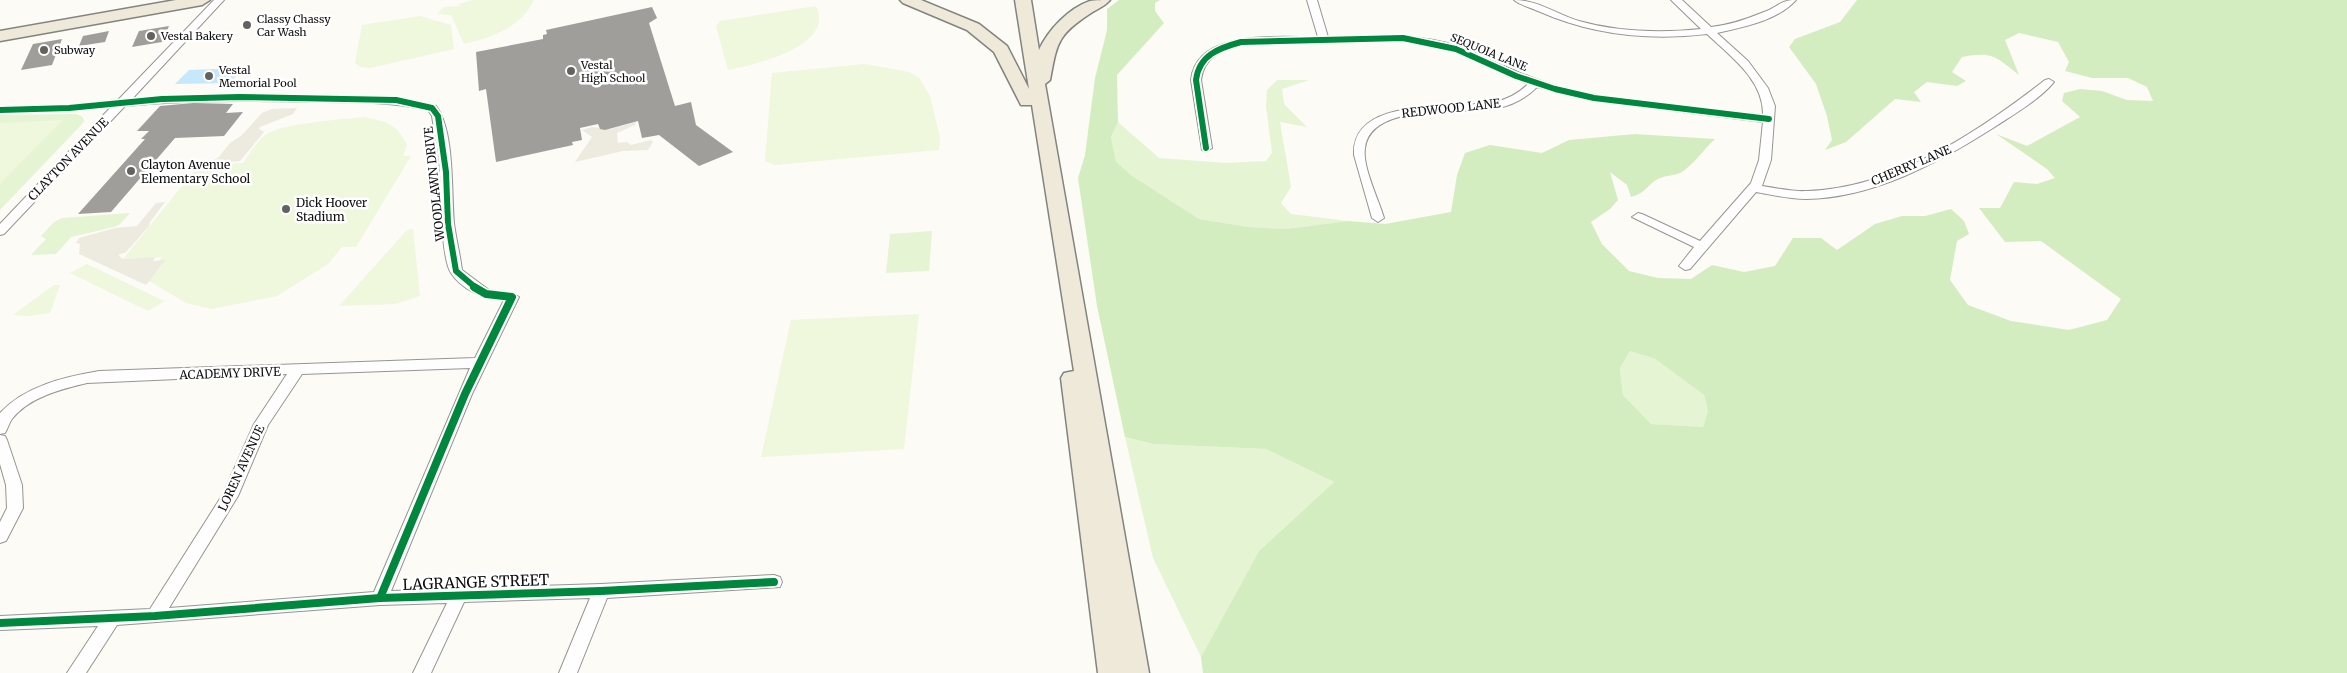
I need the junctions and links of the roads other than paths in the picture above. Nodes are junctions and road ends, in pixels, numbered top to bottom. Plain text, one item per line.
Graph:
1 (160, 0) edge
2 (202, 0) edge
3 (219, 0) edge
4 (908, 0) edge
5 (1011, 0) edge
6 (1023, 0) edge
7 (1102, 0) edge
8 (1312, 0) edge
9 (1519, 0) edge
10 (1676, 0) edge
11 (1791, 0) edge
12 (0, 28) edge
13 (1709, 30) junction
14 (0, 36) edge
15 (1324, 39) junction
16 (2049, 82) dead end
17 (1536, 83) junction
18 (1033, 99) junction
19 (122, 103) junction
20 (0, 110) edge
21 (1770, 119) junction
22 (1206, 148) dead end
23 (1754, 188) junction
24 (1638, 217) dead end
25 (1378, 218) dead end
26 (0, 231) edge
27 (1702, 246) junction
28 (1685, 266) dead end
29 (480, 363) junction
30 (297, 371) junction
31 (0, 429) edge
32 (0, 440) edge
33 (0, 537) edge
34 (774, 582) dead end
35 (601, 591) junction
36 (458, 596) junction
37 (380, 598) junction
38 (155, 616) junction
39 (112, 618) junction
40 (0, 623) edge
41 (76, 673) edge
42 (422, 673) edge
43 (568, 673) edge
44 (1112, 673) edge
45 (1135, 673) edge

1 - 12 main road
2 - 14 main road
3 - 19 street, CLAYTON AVENUE
4 - 18 main road
5 - 18 main road
6 - 18 main road
7 - 18 main road
8 - 15 street
9 - 13 street
10 - 13 street
11 - 13 street
13 - 21 street
15 - 17 street, SEQUOIA LANE
15 - 22 street, SEQUOIA LANE
16 - 23 street, CHERRY LANE
17 - 21 street, SEQUOIA LANE
17 - 25 street, REDWOOD LANE
18 - 44 main road
18 - 45 main road
19 - 20 street, WOODLAWN DRIVE
19 - 26 street, CLAYTON AVENUE
19 - 29 street, WOODLAWN DRIVE
21 - 23 street
23 - 27 street
24 - 27 street
27 - 28 street
29 - 30 street, ACADEMY DRIVE
29 - 37 street, WOODLAWN DRIVE
30 - 31 street, ACADEMY DRIVE
30 - 38 street, LOREN AVENUE
32 - 33 street
34 - 35 street, LAGRANGE STREET
35 - 36 street, LAGRANGE STREET
35 - 43 street
36 - 37 street, LAGRANGE STREET
36 - 42 street
37 - 38 street, LAGRANGE STREET
38 - 39 street, LAGRANGE STREET
39 - 40 street, LAGRANGE STREET
39 - 41 street

